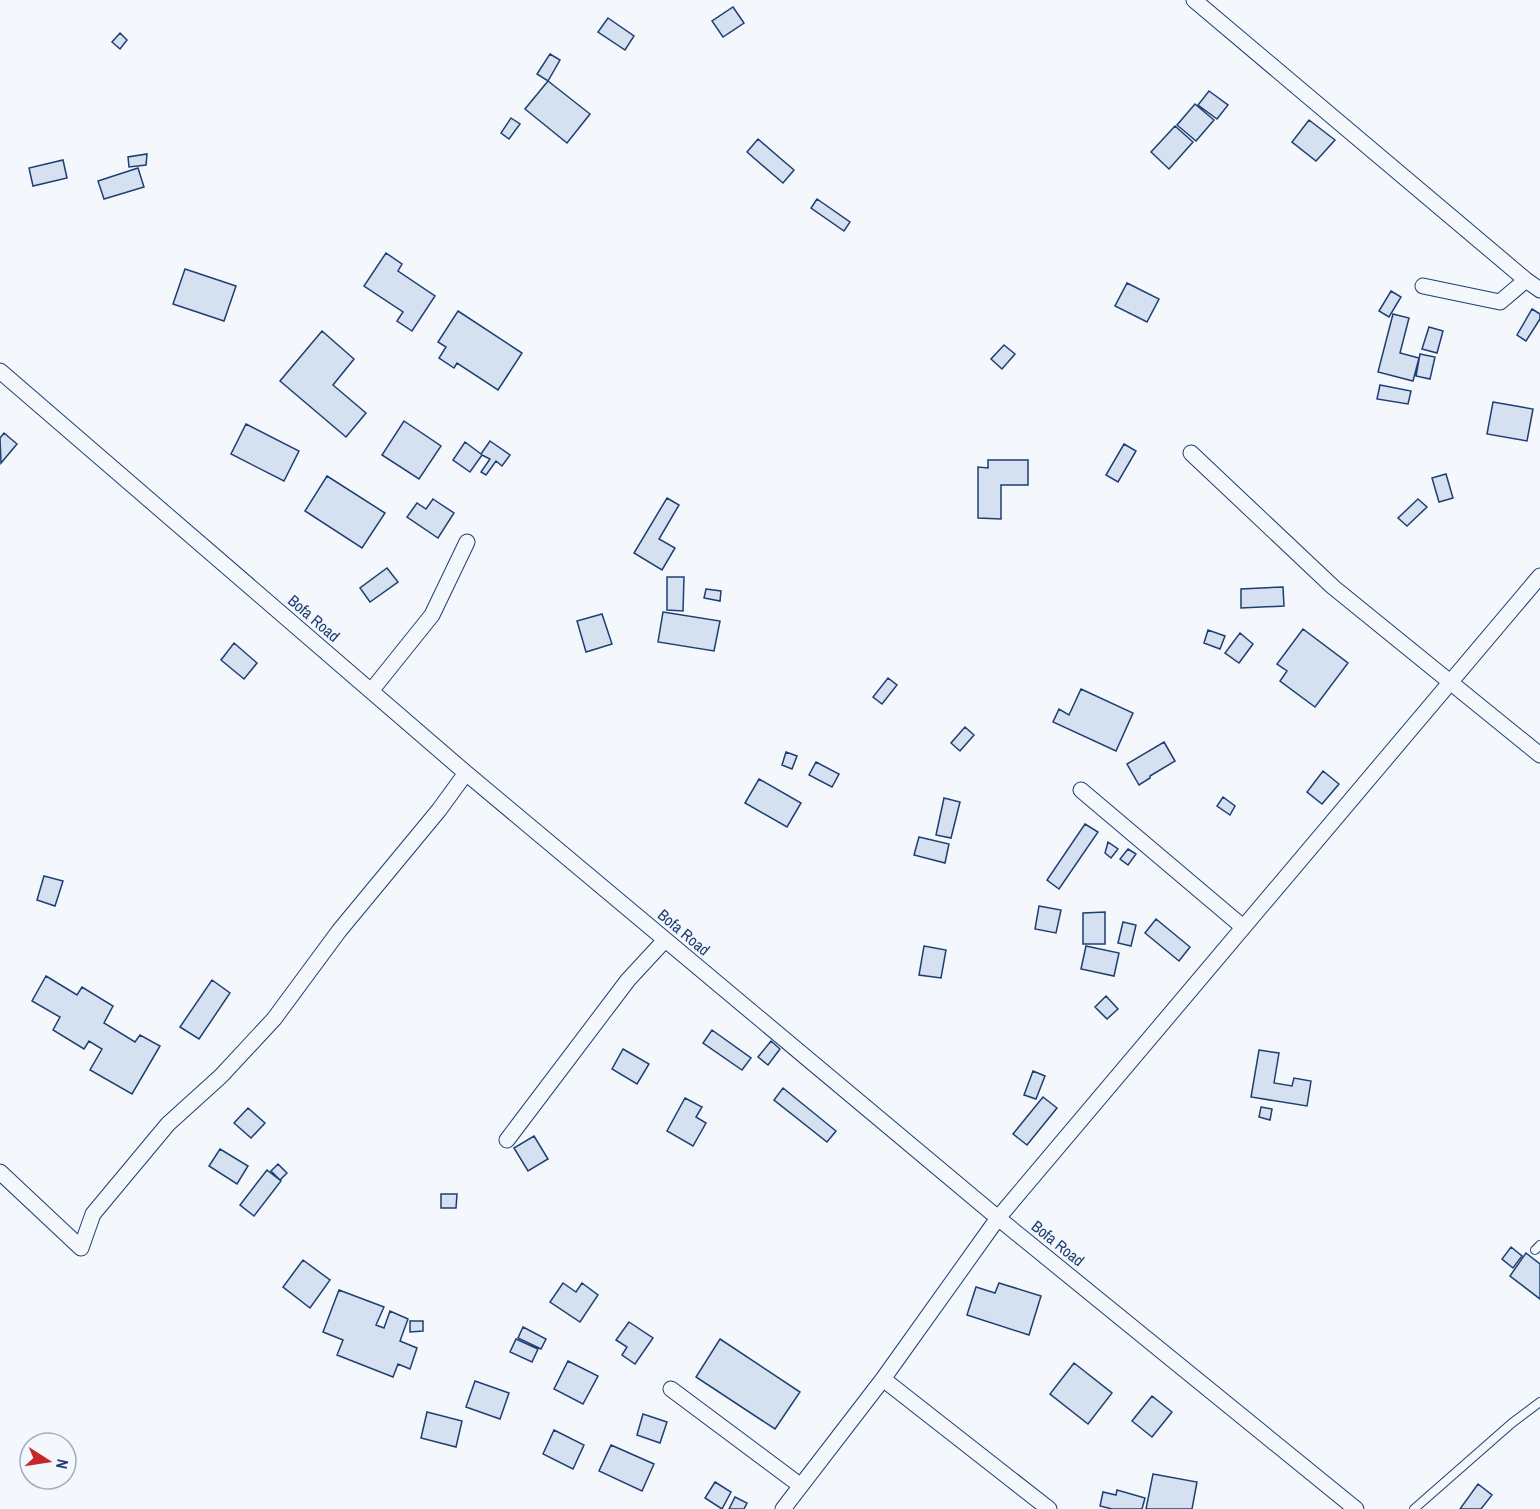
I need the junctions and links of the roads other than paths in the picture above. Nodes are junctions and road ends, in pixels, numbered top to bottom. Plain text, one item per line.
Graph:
1 (1194, 0) edge
2 (1527, 280) junction
3 (1423, 286) dead end
4 (1540, 290) edge
5 (0, 371) edge
6 (1191, 453) dead end
7 (467, 542) dead end
8 (1540, 576) edge
9 (1450, 682) junction
10 (371, 691) junction
11 (1540, 755) edge
12 (466, 773) junction
13 (1081, 790) dead end
14 (1243, 927) junction
15 (665, 940) junction
16 (507, 1140) dead end
17 (0, 1172) edge
18 (998, 1218) junction
19 (883, 1379) junction
20 (670, 1389) dead end
21 (1540, 1402) edge
22 (801, 1486) junction
23 (783, 1509) edge
24 (1049, 1509) edge
25 (1356, 1509) edge
26 (1414, 1509) edge

1 - 2 street
2 - 3 street
2 - 4 street
5 - 10 street, Bofa Road
6 - 9 street
7 - 10 street
8 - 9 street
9 - 11 street
9 - 14 street
10 - 12 street, Bofa Road
12 - 15 street, Bofa Road
12 - 17 street
13 - 14 street
14 - 18 street
15 - 16 street
15 - 18 street, Bofa Road
18 - 19 street
18 - 25 street, Bofa Road
19 - 22 street
19 - 24 street
20 - 22 street
21 - 26 lane
22 - 23 street

